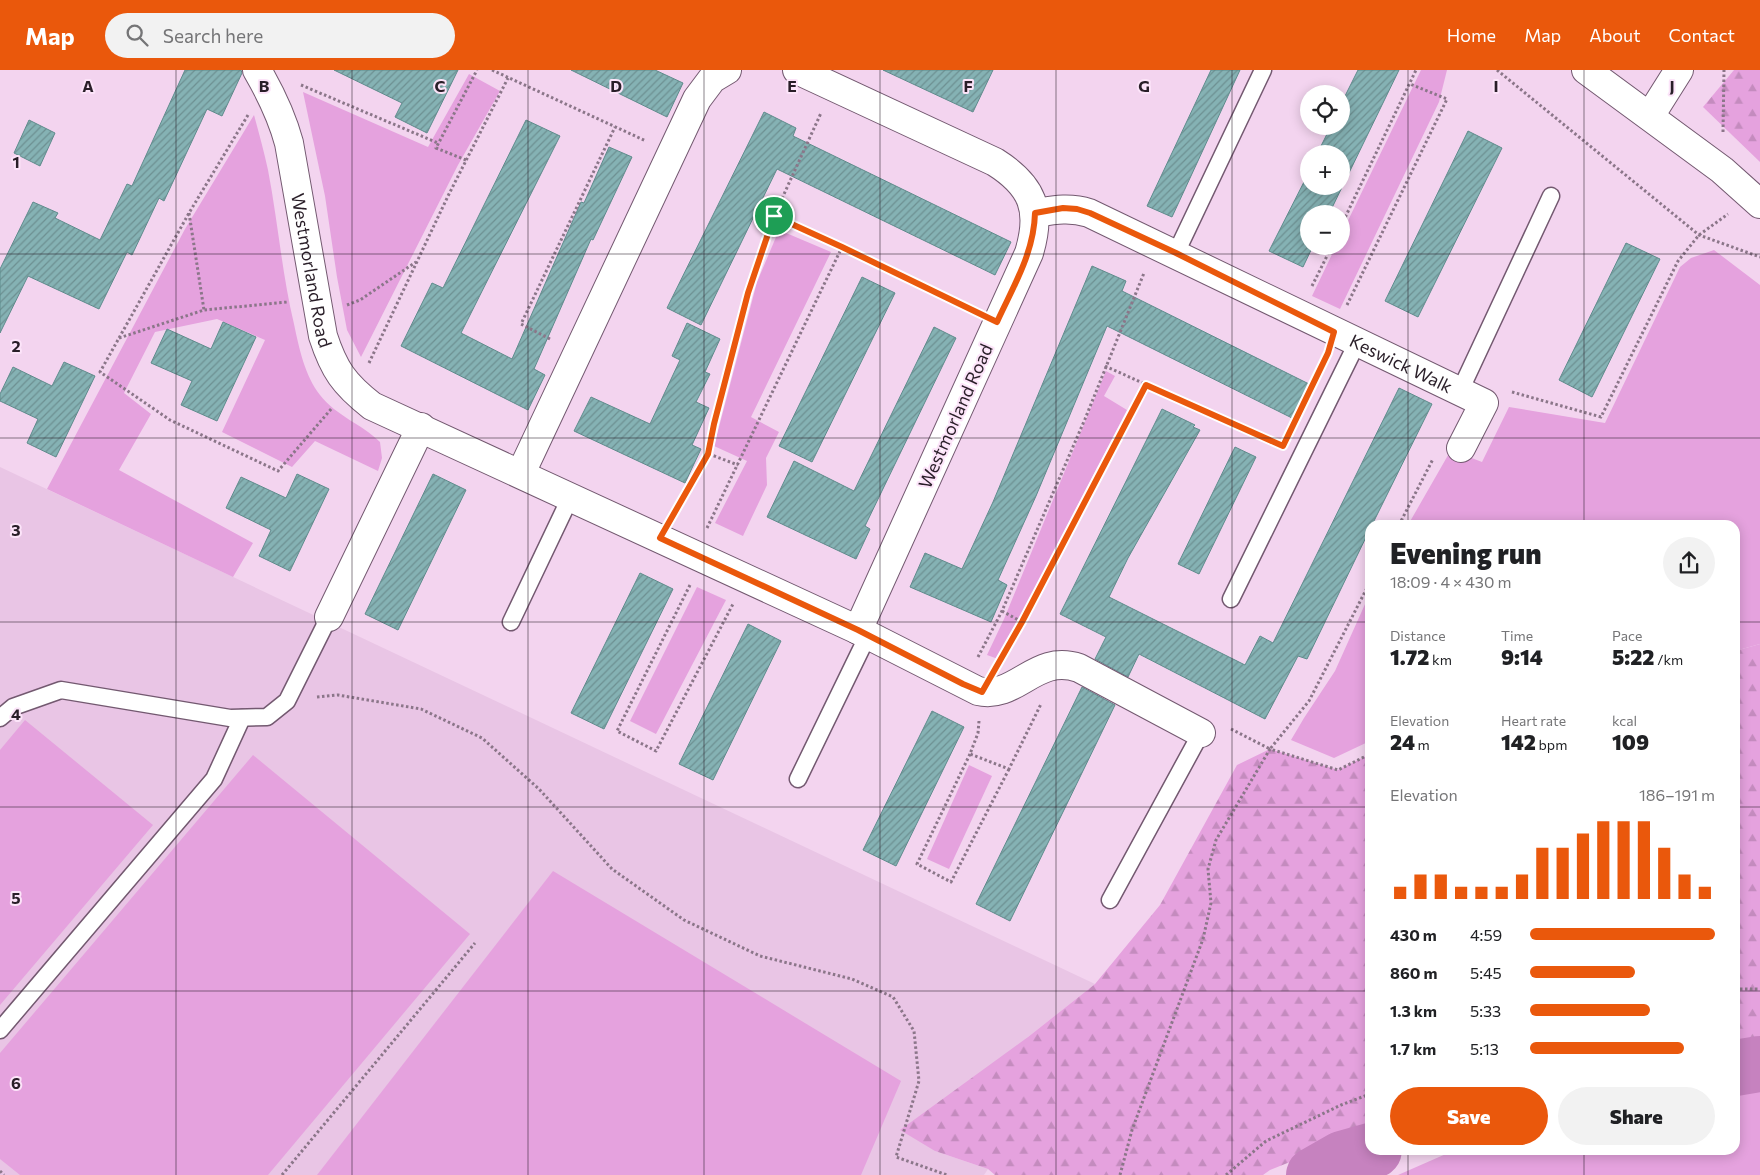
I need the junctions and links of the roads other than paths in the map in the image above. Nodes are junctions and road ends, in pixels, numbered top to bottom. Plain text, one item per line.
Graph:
1 (256, 70) edge
2 (725, 70) edge
3 (797, 70) edge
4 (1263, 70) edge
5 (1586, 70) edge
6 (1679, 70) edge
7 (1650, 116) junction
8 (1551, 196) dead end
9 (1760, 204) edge
10 (1035, 213) junction
11 (1166, 249) junction
12 (1346, 338) junction
13 (1460, 391) junction
14 (421, 427) junction
15 (1462, 448) dead end
16 (521, 473) junction
17 (571, 496) junction
18 (1231, 599) dead end
19 (328, 617) joint
20 (511, 622) dead end
21 (863, 632) junction
22 (0, 718) edge
23 (242, 718) junction
24 (1201, 733) joint
25 (798, 779) dead end
26 (1110, 900) dead end
27 (0, 1030) edge

1 - 14 street, Westmorland Road
2 - 16 street
3 - 10 street, Westmorland Road
4 - 11 lane
5 - 7 street
6 - 7 street
7 - 9 street
8 - 13 lane
10 - 11 street, Keswick Walk
10 - 21 street, Westmorland Road
11 - 12 street, Keswick Walk
12 - 13 street, Keswick Walk
12 - 18 lane
13 - 15 street, Keswick Walk
14 - 16 street, Westmorland Road
14 - 19 street
16 - 17 street, Westmorland Road
17 - 20 lane
17 - 21 street, Westmorland Road
19 - 23 lane
21 - 24 street, Westmorland Road
21 - 25 lane
22 - 23 lane
23 - 27 lane
24 - 26 lane

